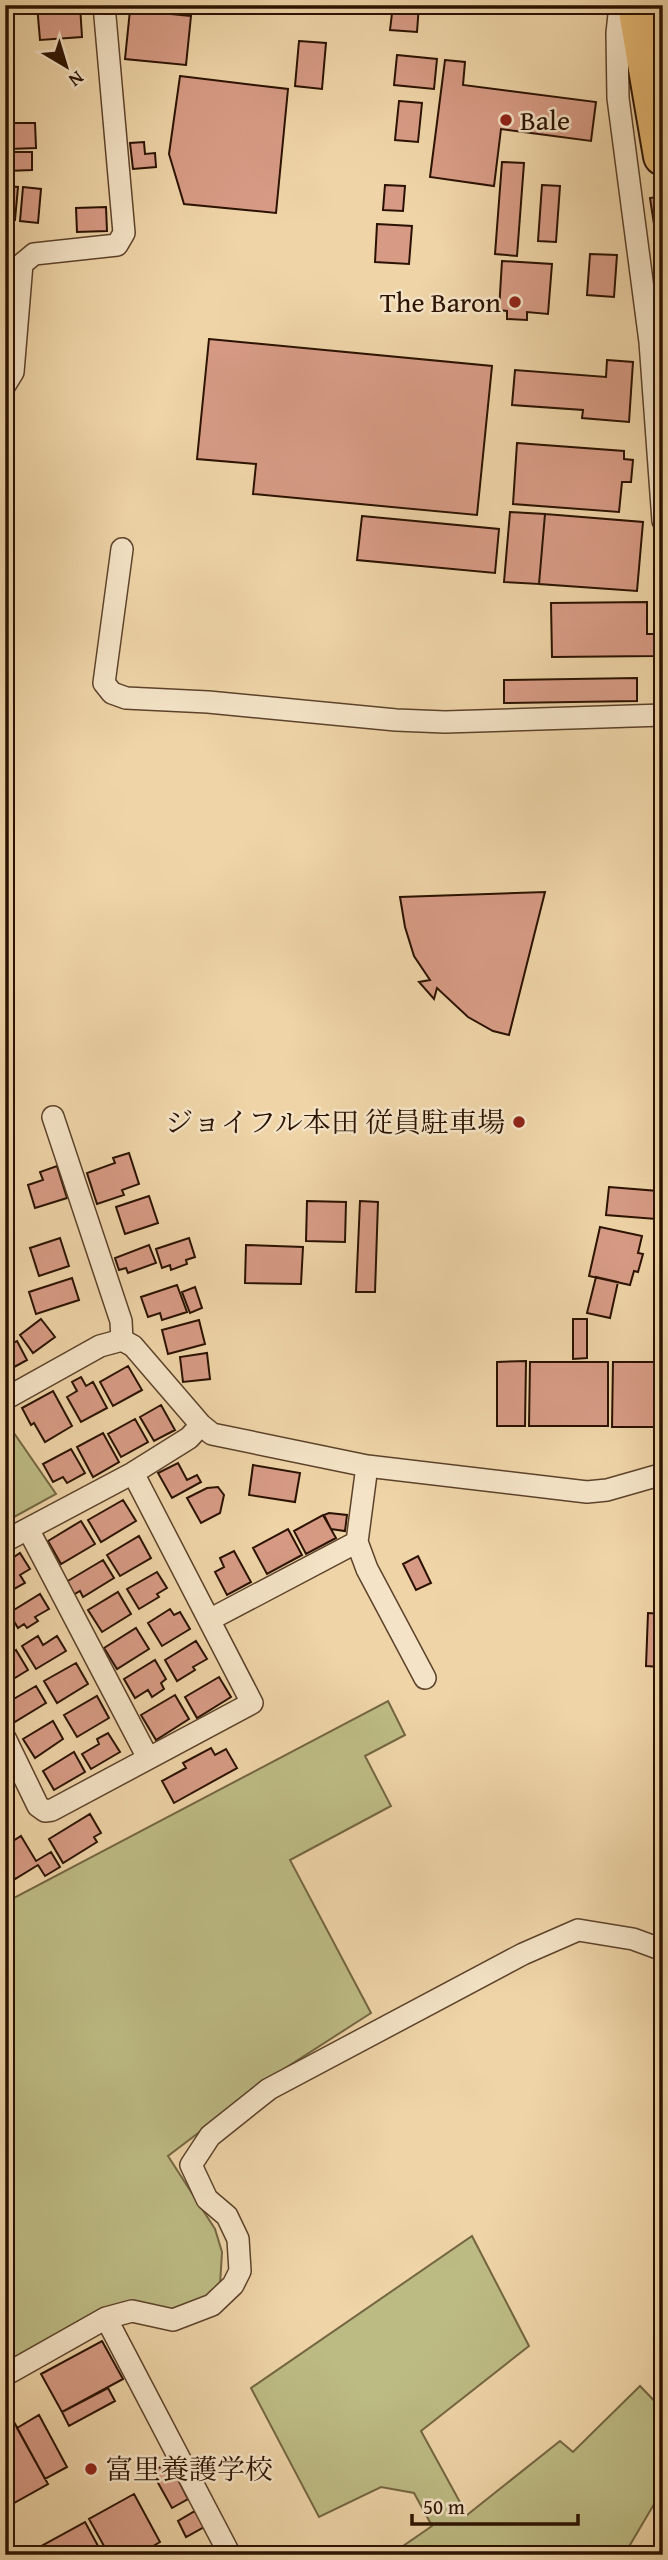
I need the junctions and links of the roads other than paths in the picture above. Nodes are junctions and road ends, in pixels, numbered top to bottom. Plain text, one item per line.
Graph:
1 (104, 5) edge
2 (620, 5) edge
3 (637, 5) edge
4 (663, 156) edge
5 (5, 385) edge
6 (663, 521) edge
7 (122, 549) dead end
8 (663, 715) edge
9 (52, 1117) dead end
10 (122, 1340) junction
11 (5, 1399) edge
12 (201, 1425) junction
13 (366, 1466) junction
14 (133, 1473) junction
15 (663, 1474) edge
16 (28, 1529) junction
17 (5, 1541) edge
18 (357, 1542) junction
19 (209, 1620) junction
20 (425, 1678) dead end
21 (5, 1738) edge
22 (148, 1758) junction
23 (663, 1951) edge
24 (106, 2318) junction
25 (5, 2375) edge
26 (230, 2555) edge

1 - 5 street
2 - 6 street
3 - 4 highway
7 - 8 street
9 - 10 street
10 - 11 street
10 - 12 street
12 - 13 street
12 - 14 street
13 - 15 street
13 - 18 street
14 - 16 street
14 - 19 street
16 - 17 street
16 - 22 street
18 - 19 street
18 - 20 street
19 - 22 street
21 - 22 street
23 - 24 street
24 - 25 street
24 - 26 street

